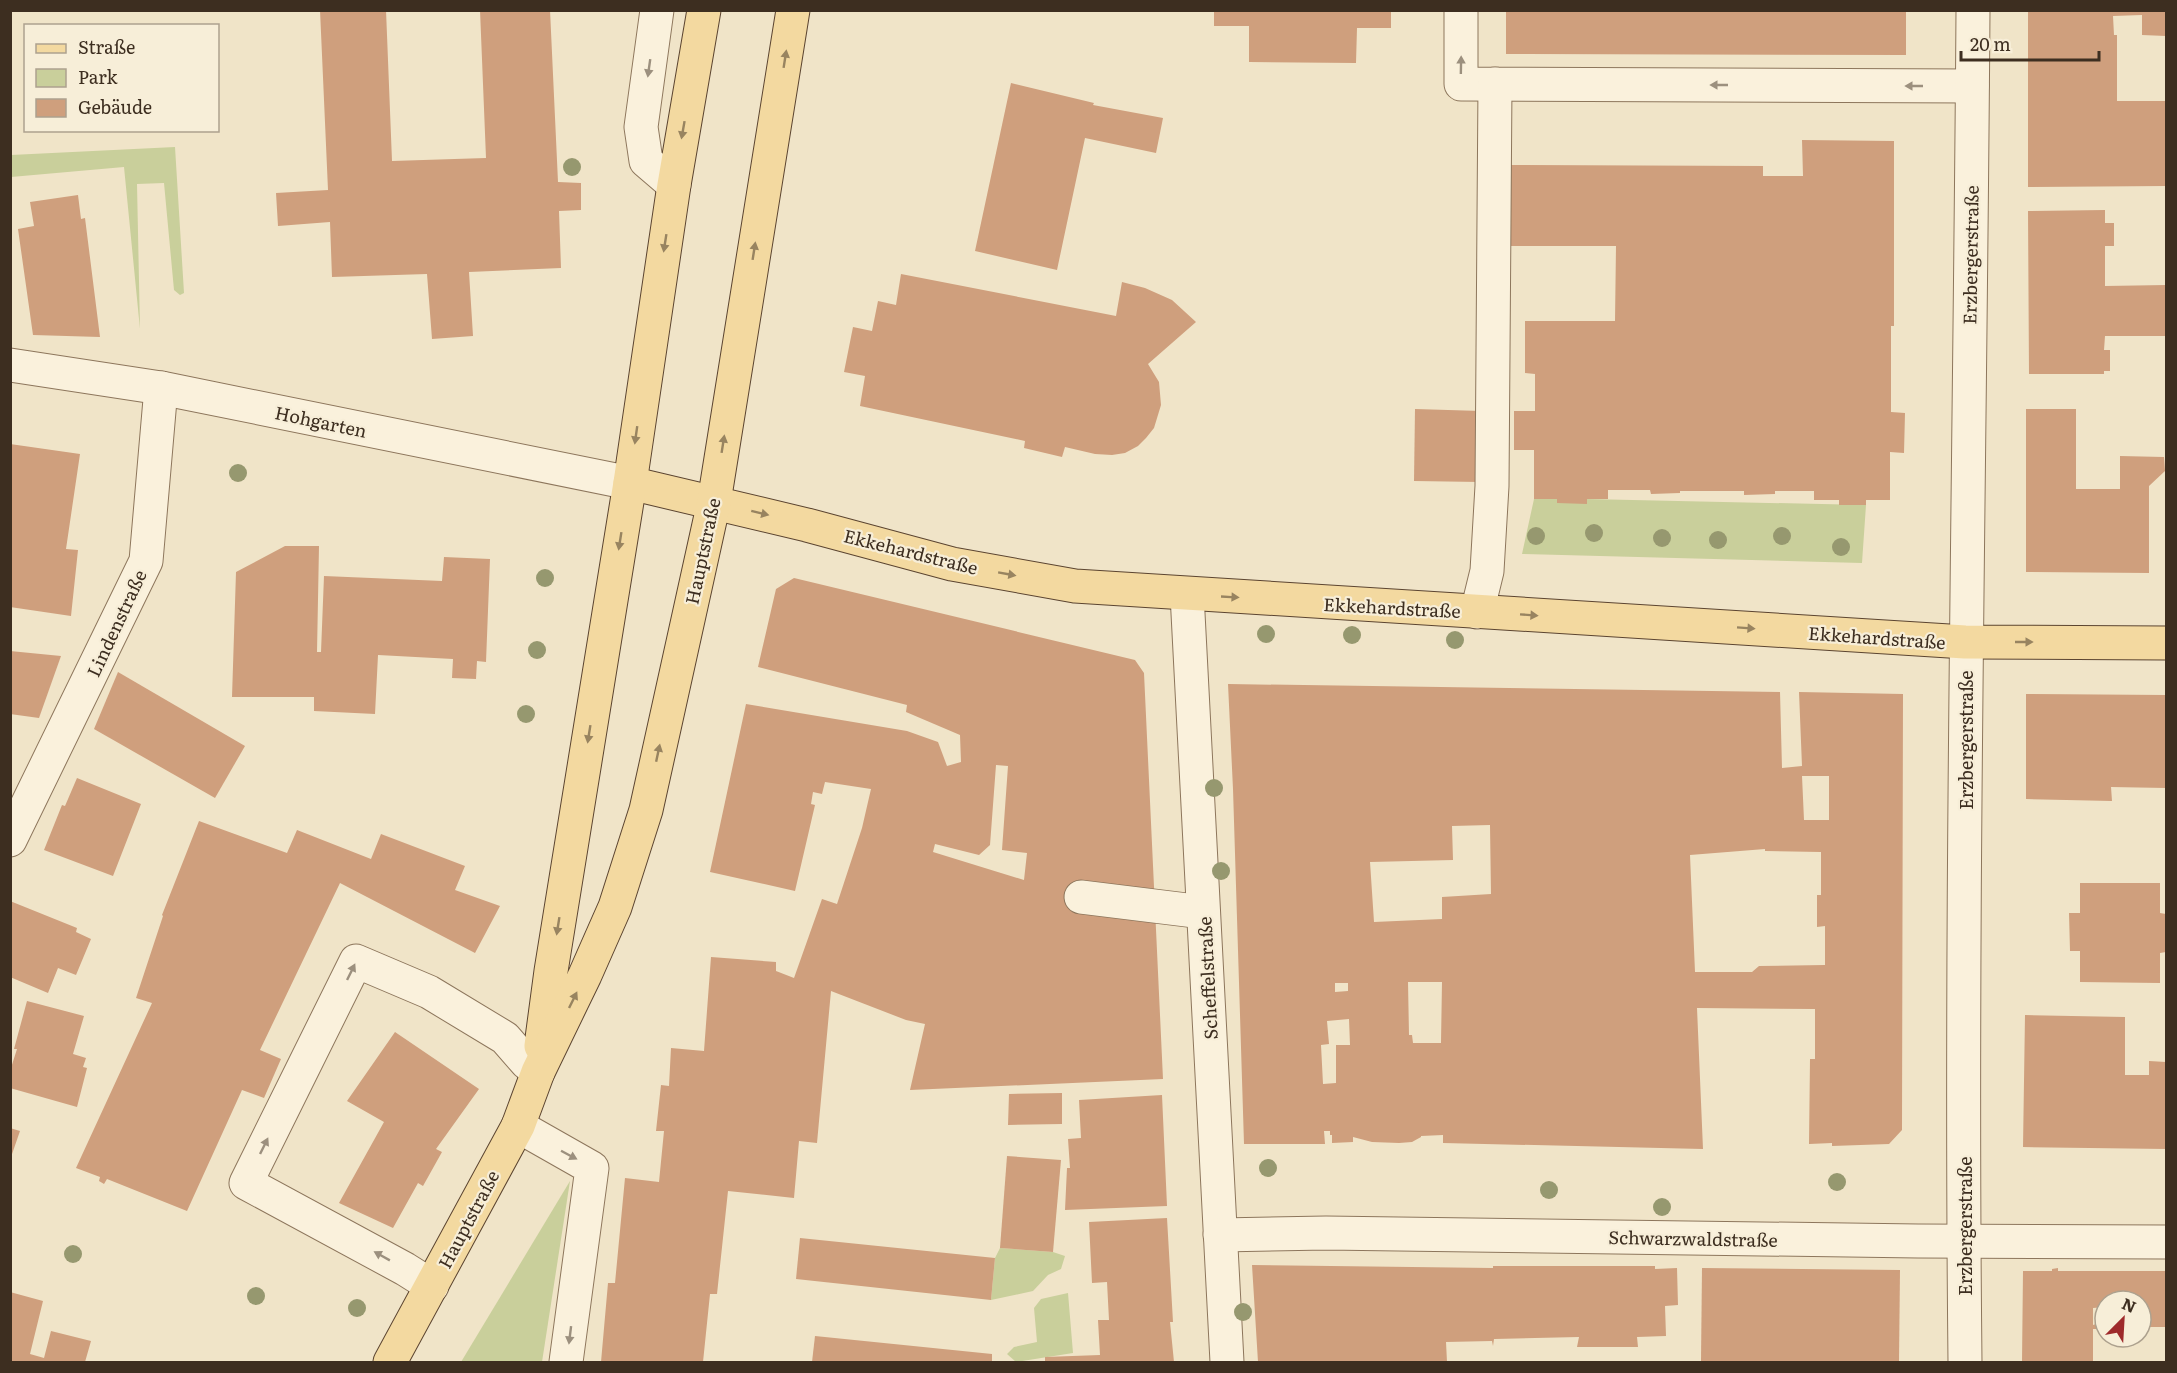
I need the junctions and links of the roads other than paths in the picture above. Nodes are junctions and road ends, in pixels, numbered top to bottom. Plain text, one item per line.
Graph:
1 (657, 10) edge
2 (704, 10) edge
3 (793, 10) edge
4 (1461, 10) edge
5 (1973, 10) edge
6 (1495, 84) junction
7 (1972, 86) junction
8 (674, 185) junction
9 (10, 365) edge
10 (161, 388) junction
11 (630, 483) junction
12 (714, 502) junction
13 (1187, 594) junction
14 (1477, 612) junction
15 (1965, 642) junction
16 (2166, 643) edge
17 (10, 840) edge
18 (1081, 897) dead end
19 (1203, 912) junction
20 (538, 1072) junction
21 (518, 1126) junction
22 (1220, 1235) junction
23 (1964, 1241) junction
24 (2166, 1242) edge
25 (432, 1286) junction
26 (390, 1362) edge
27 (566, 1362) edge
28 (1227, 1362) edge
29 (1965, 1362) edge

1 -> 8 street
2 -> 8 main road, Hauptstraße
12 -> 3 main road, Hauptstraße
6 -> 4 street
5 - 7 street, Erzbergerstraße
7 -> 6 street
6 - 14 street
7 - 15 street, Erzbergerstraße
8 -> 11 main road, Hauptstraße
9 - 10 street, Hohgarten
10 - 11 street, Hohgarten
10 - 17 street, Lindenstraße
11 - 12 main road, Ekkehardstraße
11 -> 20 main road, Hauptstraße
12 -> 13 main road, Ekkehardstraße
20 -> 12 main road, Hauptstraße
13 -> 14 main road, Ekkehardstraße
13 - 19 street, Scheffelstraße
14 -> 15 main road, Ekkehardstraße
15 -> 16 main road, Ekkehardstraße
15 - 23 street, Erzbergerstraße
18 - 19 street
19 - 22 street, Scheffelstraße
20 - 21 main road, Hauptstraße
25 -> 20 street
21 - 25 main road, Hauptstraße
21 -> 27 street
22 - 23 street, Schwarzwaldstraße
22 - 28 street, Scheffelstraße
23 - 24 street, Schwarzwaldstraße
23 - 29 street, Erzbergerstraße
25 - 26 main road, Hauptstraße

